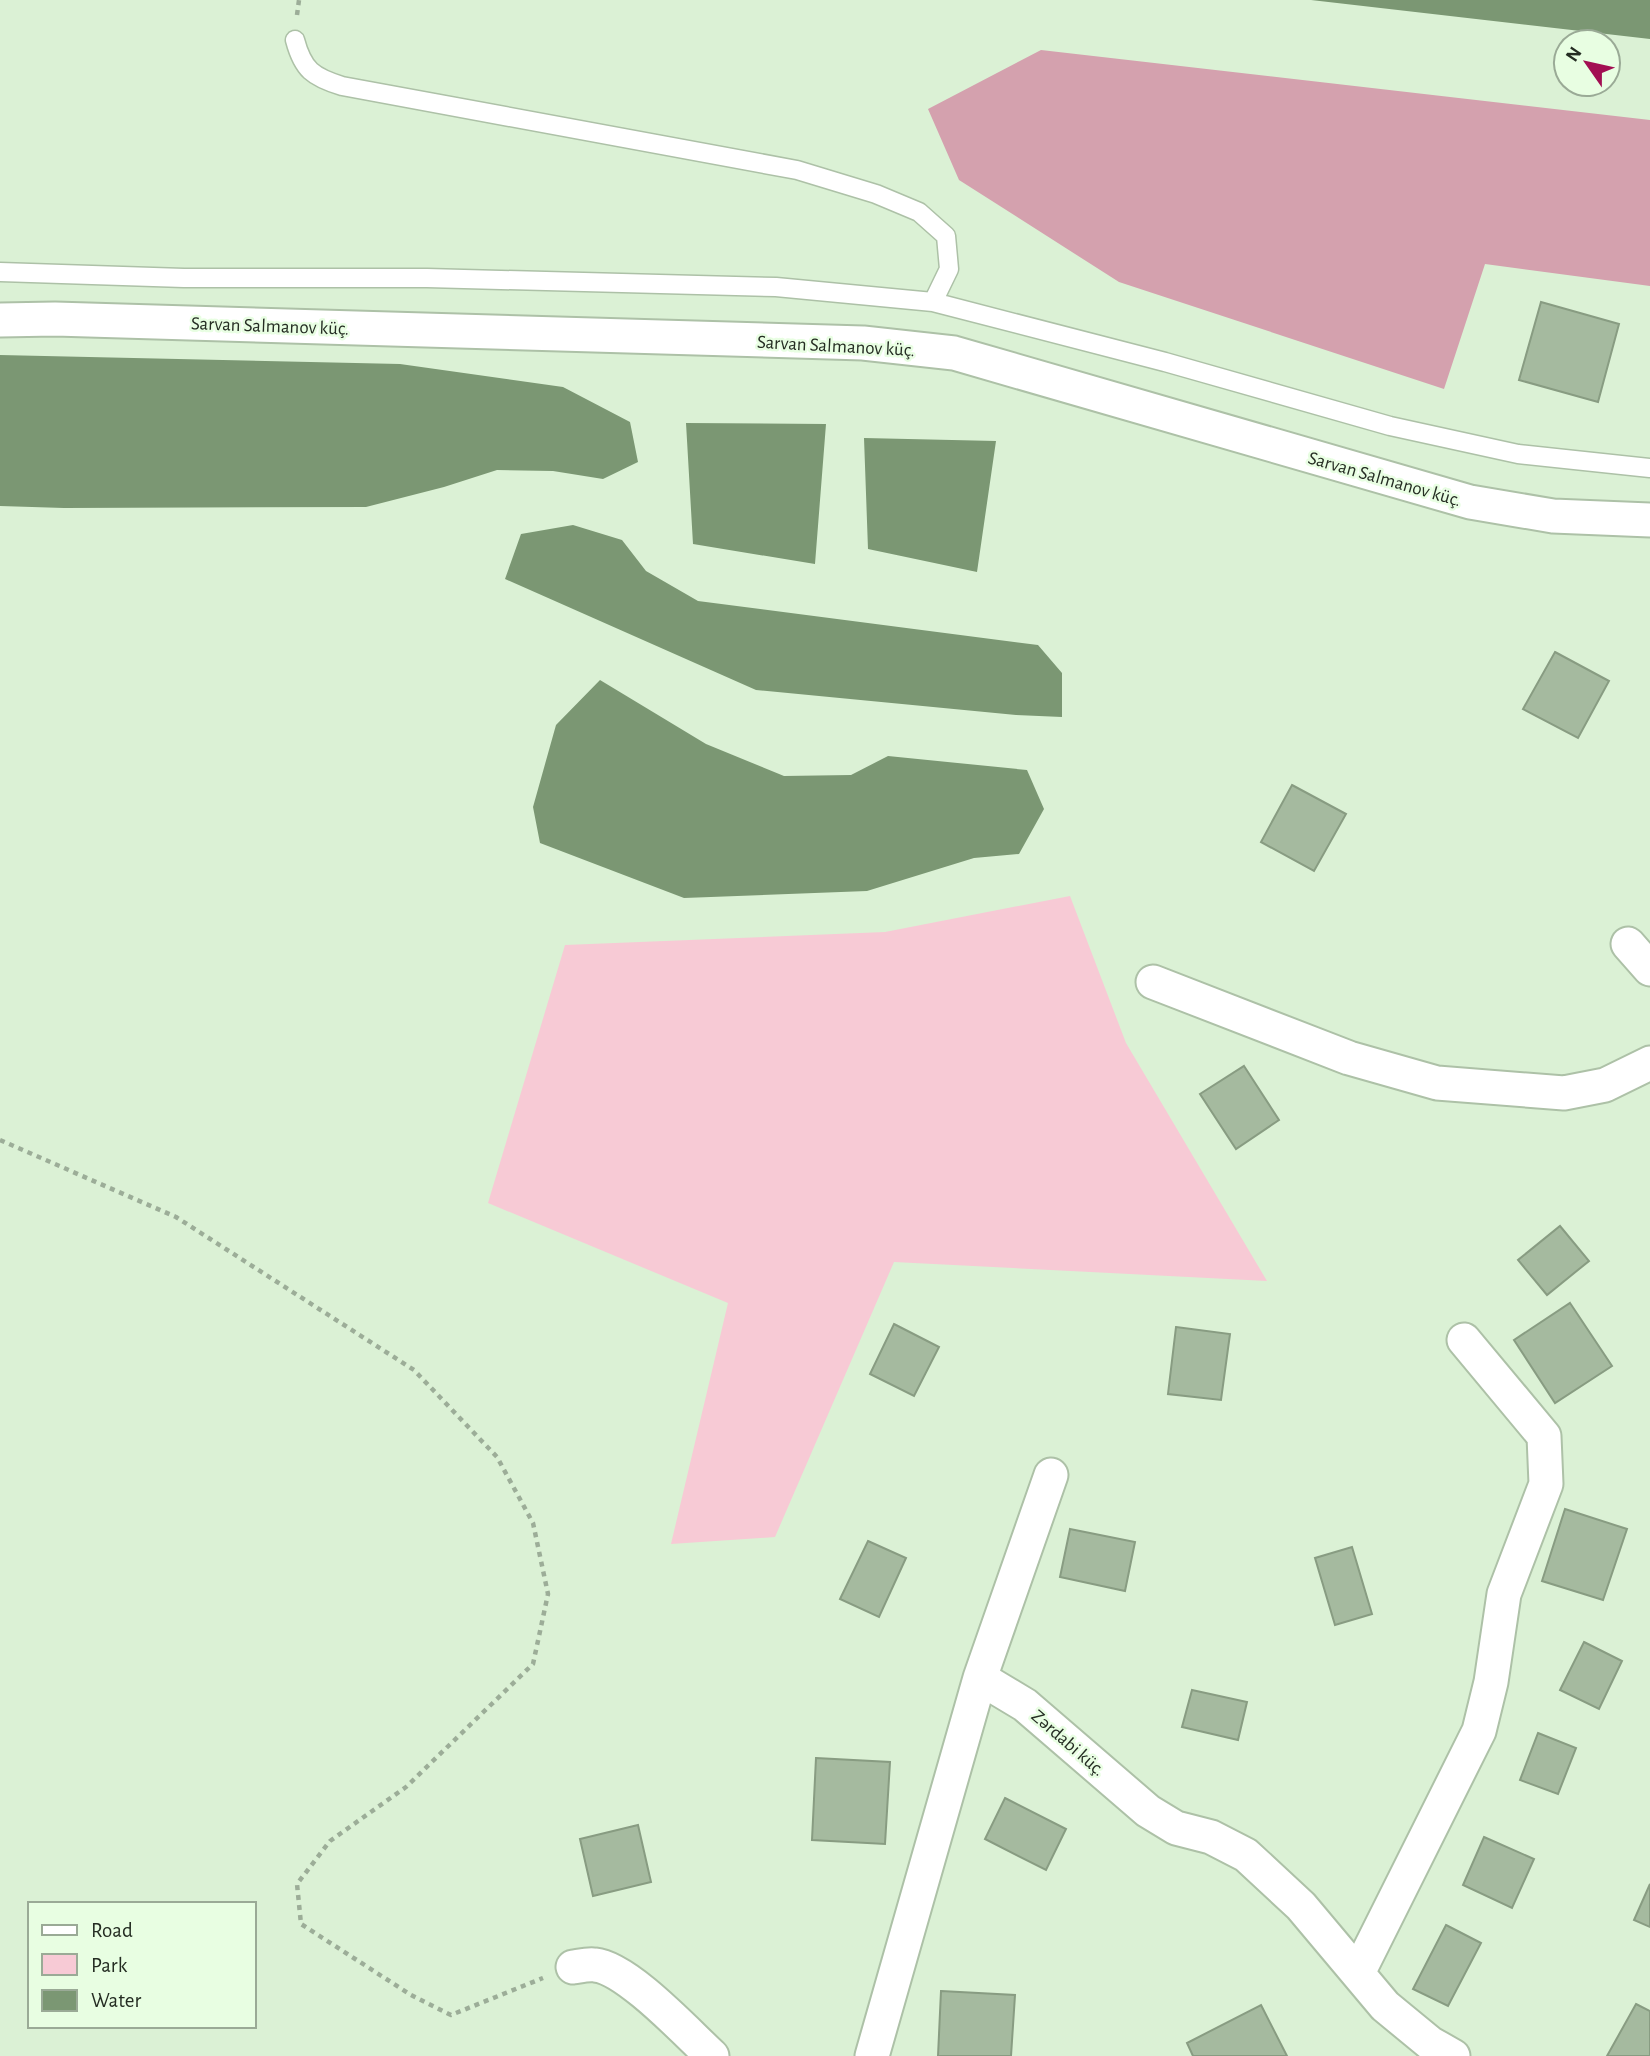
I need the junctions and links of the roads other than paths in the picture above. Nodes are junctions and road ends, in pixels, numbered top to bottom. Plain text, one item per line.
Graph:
1 (295, 40) dead end
2 (0, 272) edge
3 (933, 302) junction
4 (0, 320) edge
5 (1650, 468) edge
6 (1650, 520) edge
7 (1628, 944) dead end
8 (1650, 969) edge
9 (1153, 982) dead end
10 (1650, 1063) edge
11 (1464, 1340) dead end
12 (1051, 1475) dead end
13 (980, 1678) junction
14 (573, 1967) road end
15 (1358, 1973) junction
16 (712, 2056) edge
17 (872, 2056) edge
18 (1453, 2056) edge

1 - 3 lane
2 - 3 lane
3 - 5 lane
4 - 6 street, Sarvan Salmanov küç.
7 - 8 street
9 - 10 street
11 - 15 street
12 - 13 street
13 - 15 street, Zərdabi küç.
13 - 17 street
14 - 16 street
15 - 18 street, Zərdabi küç.

